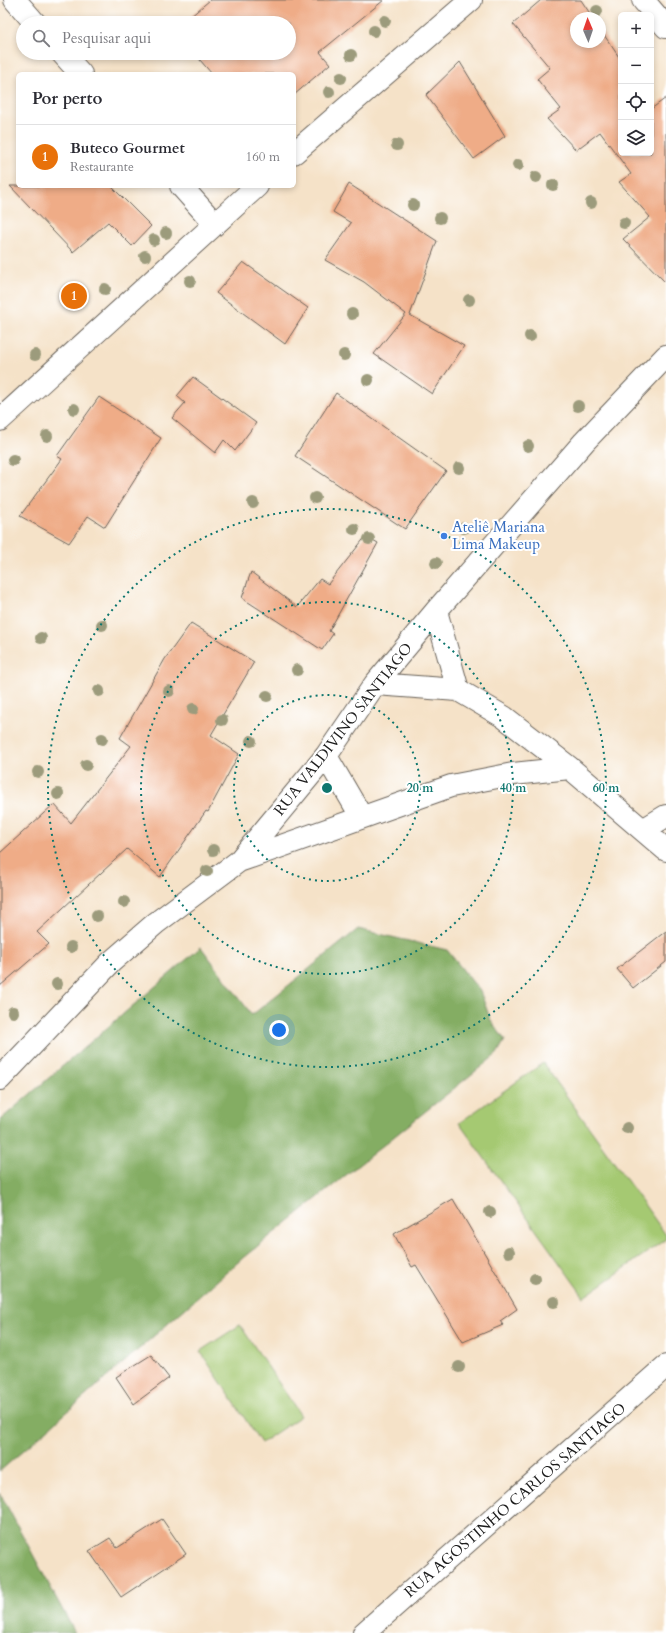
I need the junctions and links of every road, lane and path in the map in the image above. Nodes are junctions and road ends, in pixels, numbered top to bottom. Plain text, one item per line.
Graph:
1 (15, 0) edge
2 (471, 0) edge
3 (644, 0) edge
4 (30, 16) edge
5 (666, 27) edge
6 (68, 60) edge
7 (79, 72) edge
8 (296, 152) edge
9 (183, 188) edge
10 (255, 188) edge
11 (214, 223) junction
12 (666, 356) edge
13 (0, 420) edge
14 (436, 611) junction
15 (375, 684) junction
16 (458, 690) junction
17 (326, 756) junction
18 (570, 768) junction
19 (361, 816) junction
20 (666, 816) edge
21 (643, 830) junction
22 (666, 850) edge
23 (239, 861) junction
24 (0, 1079) edge
25 (666, 1366) edge
26 (364, 1633) edge

1 - 4 street
2 - 8 street
3 - 5 street
6 - 7 street
9 - 11 street
10 - 11 street
11 - 13 street
12 - 14 street, RUA VALDIVINO SANTIAGO
14 - 15 street, RUA VALDIVINO SANTIAGO
14 - 16 street
15 - 16 street
15 - 17 street, RUA VALDIVINO SANTIAGO
16 - 18 street
17 - 19 street
17 - 23 street, RUA VALDIVINO SANTIAGO
18 - 19 street
18 - 21 street
19 - 23 street
20 - 21 street
21 - 22 street
23 - 24 street, RUA VALDIVINO SANTIAGO
25 - 26 street, RUA AGOSTINHO CARLOS SANTIAGO

